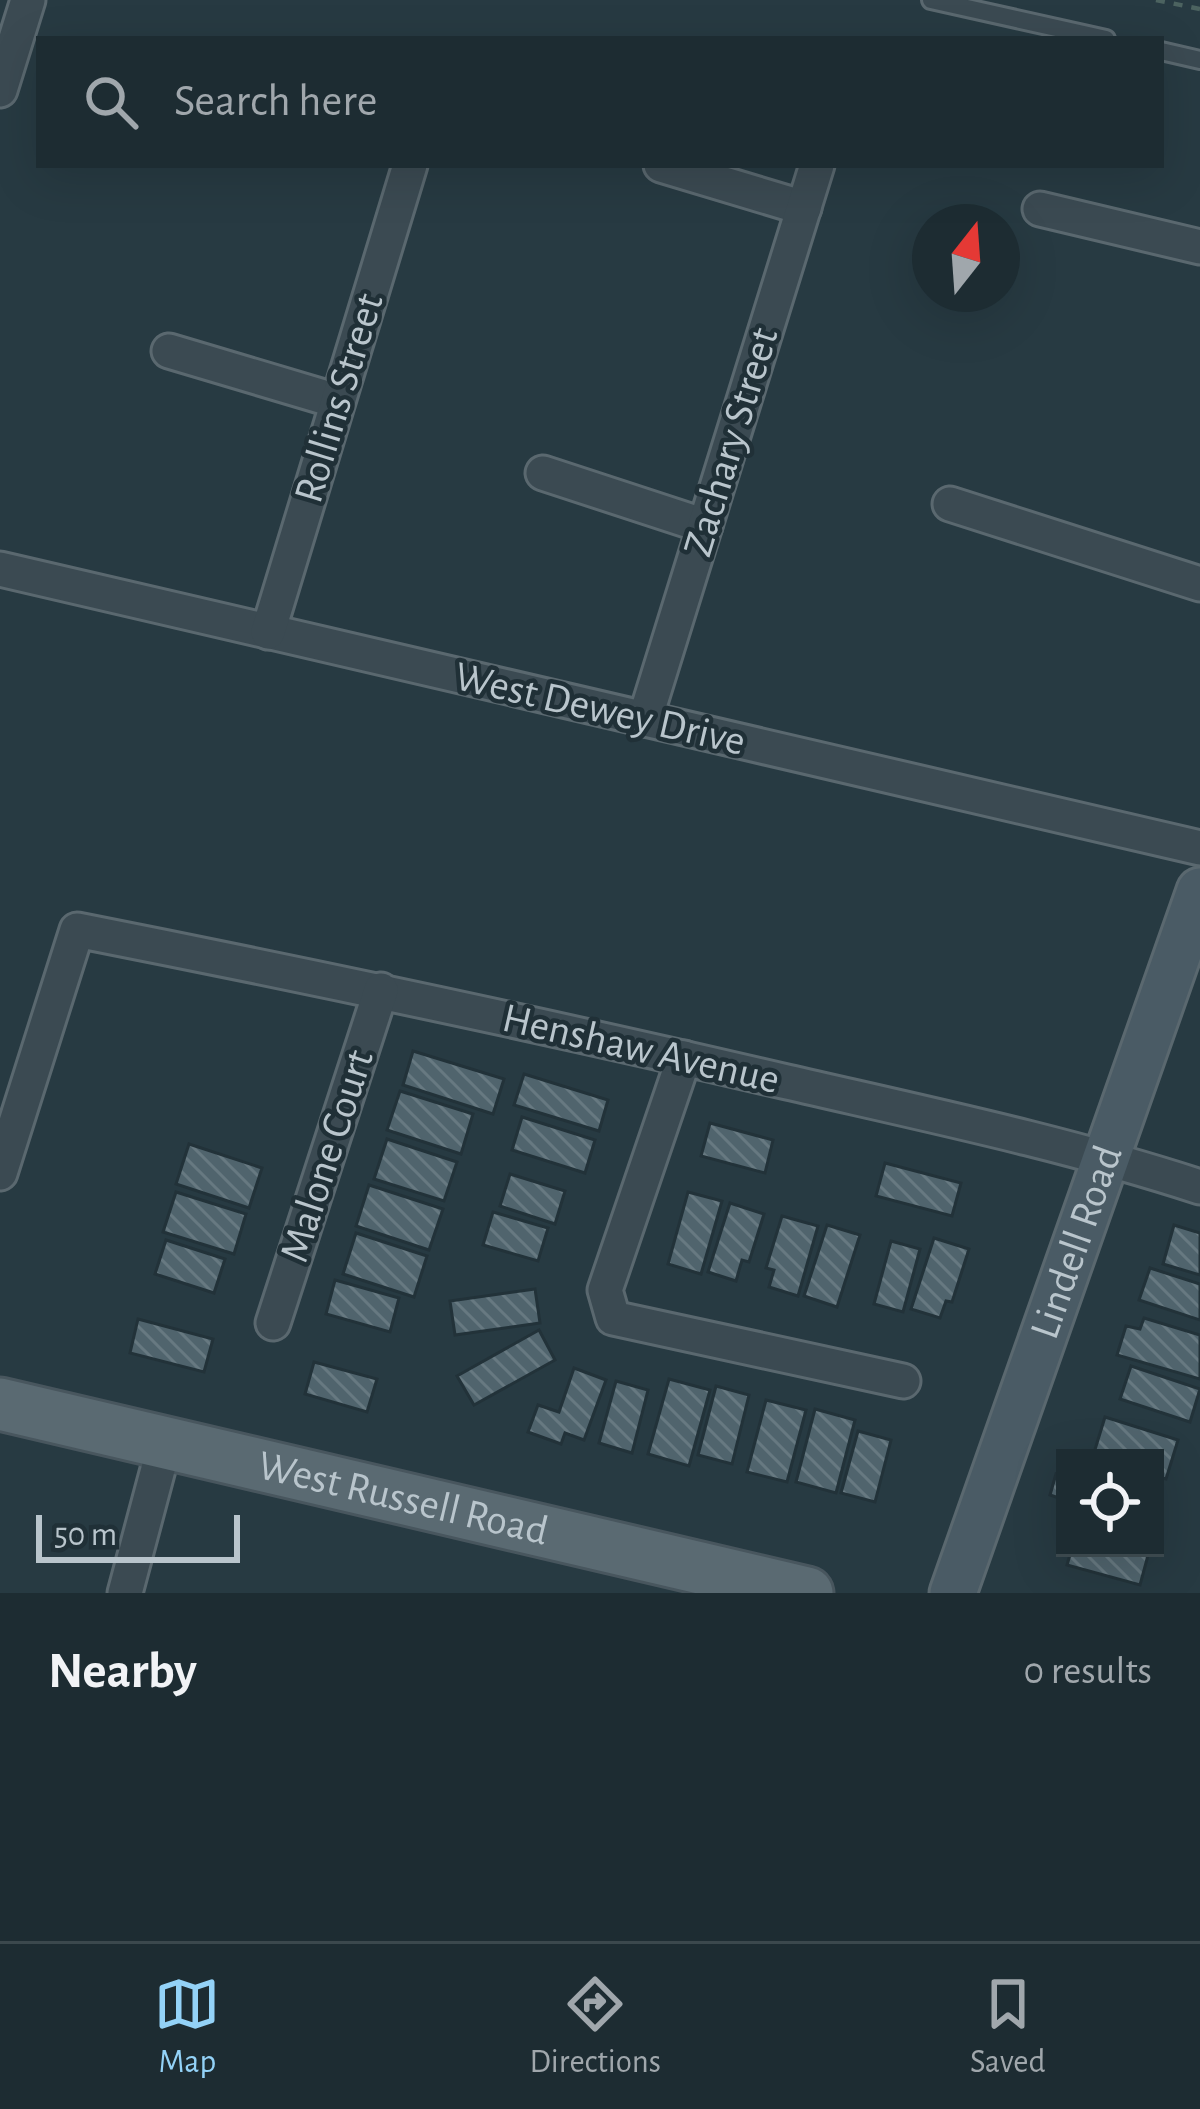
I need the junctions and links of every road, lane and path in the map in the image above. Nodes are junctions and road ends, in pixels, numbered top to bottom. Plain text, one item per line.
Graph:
1 (931, 0) edge
2 (1156, 0) edge
3 (22, 2) edge
4 (1200, 10) edge
5 (1093, 36) edge
6 (1164, 52) edge
7 (1200, 60) edge
8 (0, 90) edge
9 (409, 168) edge
10 (671, 168) edge
11 (816, 168) edge
12 (804, 208) junction
13 (1040, 209) dead end
14 (1200, 247) edge
15 (169, 351) dead end
16 (337, 401) junction
17 (543, 472) dead end
18 (950, 504) dead end
19 (705, 526) junction
20 (0, 569) edge
21 (1200, 584) edge
22 (268, 632) junction
23 (645, 719) junction
24 (1200, 848) edge
25 (1200, 891) edge
26 (381, 990) junction
27 (684, 1058) junction
28 (1104, 1156) junction
29 (0, 1173) edge
30 (1200, 1187) edge
31 (273, 1322) dead end
32 (903, 1381) dead end
33 (0, 1405) edge
34 (165, 1443) junction
35 (124, 1593) edge
36 (807, 1593) edge
37 (953, 1593) edge

1 - 5 lane
2 - 4 path
3 - 8 street
6 - 7 lane
9 - 16 street, Rollins Street
10 - 12 street
11 - 12 street, Zachary Street
12 - 19 street, Zachary Street
13 - 14 street
15 - 16 street
16 - 22 street, Rollins Street
17 - 19 street
18 - 21 street
19 - 23 street, Zachary Street
20 - 22 street, West Dewey Drive
22 - 23 street, West Dewey Drive
23 - 24 street, West Dewey Drive
25 - 28 street, Lindell Road
26 - 27 street, Henshaw Avenue
26 - 29 street, Henshaw Avenue
26 - 31 street, Malone Court
27 - 28 street, Henshaw Avenue
27 - 32 street
28 - 30 street, Henshaw Avenue
28 - 37 street, Lindell Road
33 - 34 main road, West Russell Road
34 - 35 street
34 - 36 main road, West Russell Road

